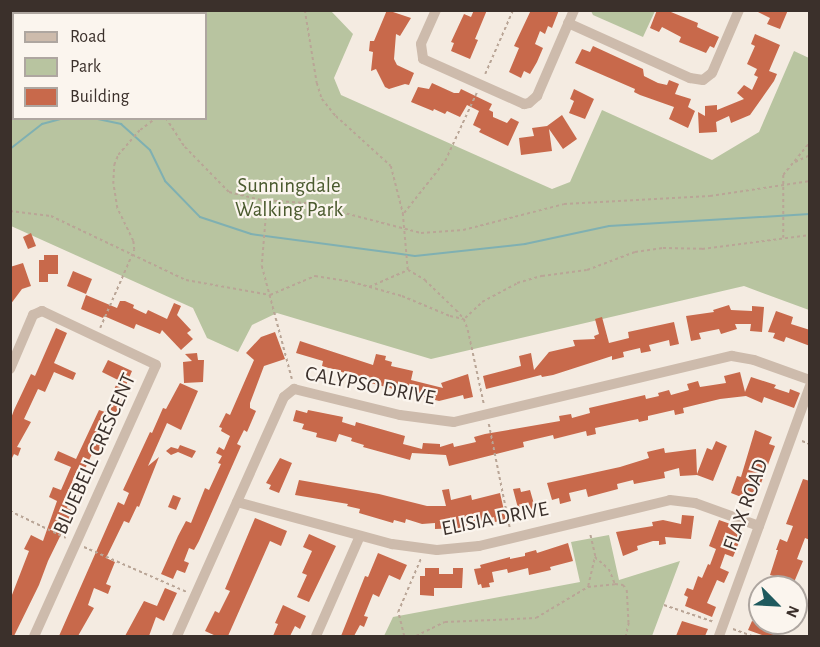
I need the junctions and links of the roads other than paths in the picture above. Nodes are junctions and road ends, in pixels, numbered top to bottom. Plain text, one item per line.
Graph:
1 (436, 10) edge
2 (574, 10) edge
3 (740, 10) edge
4 (568, 23) junction
5 (10, 369) edge
6 (810, 380) edge
7 (810, 386) edge
8 (237, 502) junction
9 (759, 526) junction
10 (360, 536) junction
11 (34, 636) edge
12 (177, 636) edge
13 (316, 636) edge
14 (719, 636) edge

1 - 4 street
2 - 4 street
3 - 4 street
5 - 11 street, BLUEBELL CRESCENT
6 - 8 street, CALYPSO DRIVE
7 - 9 street, FLAX ROAD
8 - 10 street, ELISIA DRIVE
8 - 12 street, CALYPSO DRIVE
9 - 10 street, ELISIA DRIVE
9 - 14 street, FLAX ROAD
10 - 13 street

